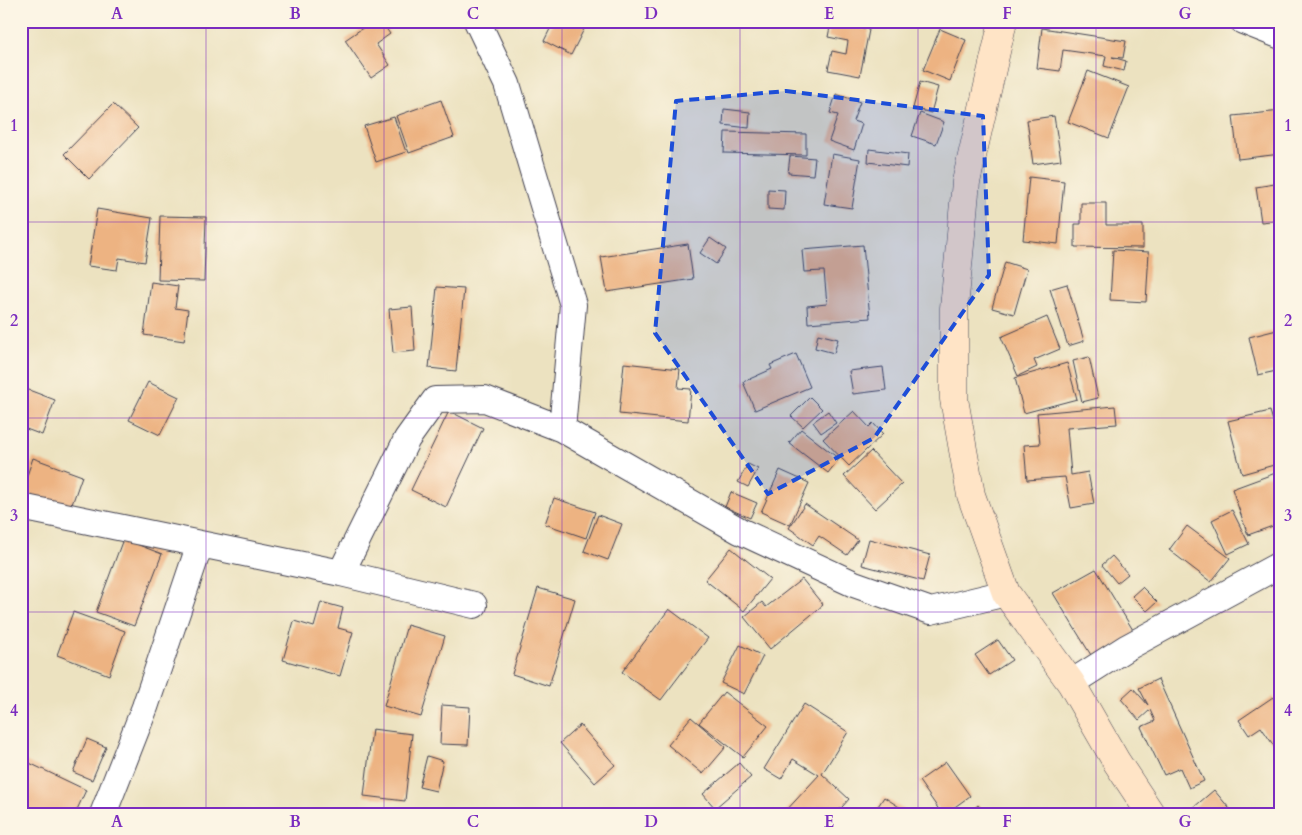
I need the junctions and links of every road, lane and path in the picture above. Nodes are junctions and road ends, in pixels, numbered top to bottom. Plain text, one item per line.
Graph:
1 (477, 21) edge
2 (1003, 21) edge
3 (1243, 21) edge
4 (1281, 36) edge
5 (562, 429) junction
6 (21, 507) edge
7 (200, 544) junction
8 (1281, 564) edge
9 (341, 573) junction
10 (1006, 594) junction
11 (474, 606) dead end
12 (1071, 683) junction
13 (103, 814) edge
14 (1151, 814) edge

1 - 5 street
2 - 10 street
3 - 4 street
5 - 9 street
5 - 10 street
6 - 7 street
7 - 9 street
7 - 13 street
8 - 12 street
9 - 11 street
10 - 12 street
12 - 14 street

